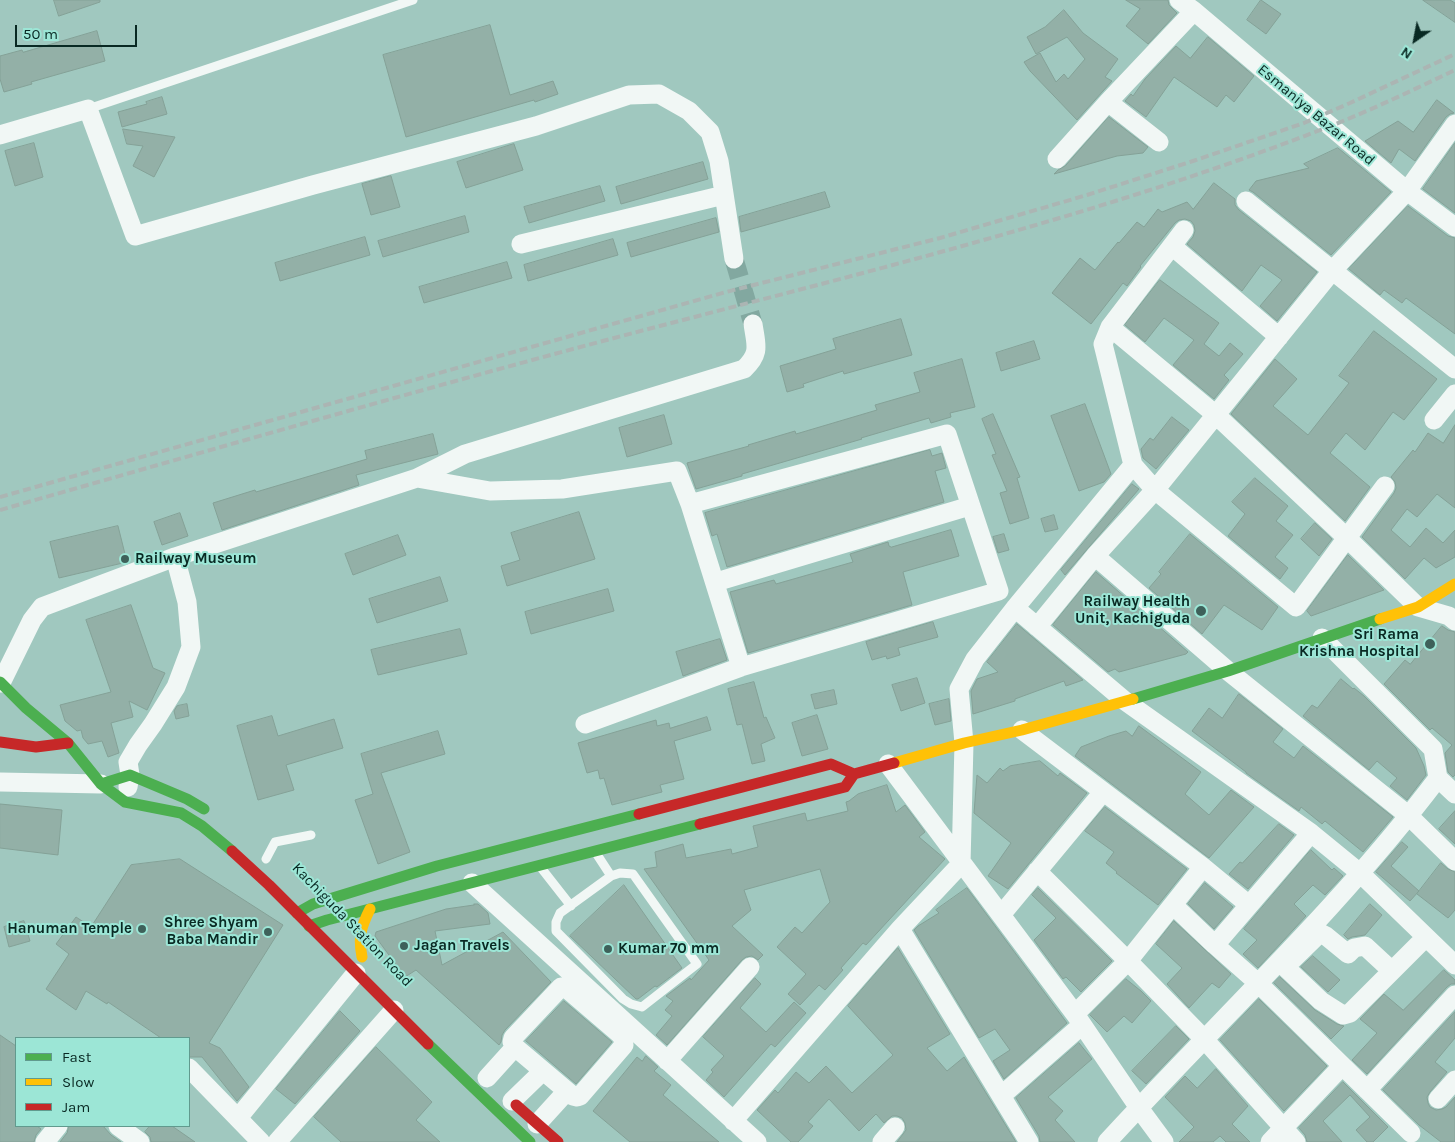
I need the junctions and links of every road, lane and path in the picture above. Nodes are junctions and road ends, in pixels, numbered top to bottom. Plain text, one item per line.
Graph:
1 (413, 0) edge
2 (1186, 6) edge
3 (1108, 102) junction
4 (88, 109) junction
5 (1455, 124) edge
6 (0, 135) edge
7 (1159, 142) dead end
8 (1057, 159) dead end
9 (1407, 191) junction
10 (724, 195) junction
11 (1246, 201) dead end
12 (1455, 227) edge
13 (1184, 230) dead end
14 (521, 244) dead end
15 (1172, 246) junction
16 (734, 259) tunnel mouth
17 (1332, 271) junction
18 (753, 324) tunnel mouth
19 (1110, 327) junction
20 (1279, 337) junction
21 (1455, 369) edge
22 (1455, 394) edge
23 (1216, 415) junction
24 (1434, 420) dead end
25 (1133, 465) junction
26 (417, 478) junction
27 (1385, 486) dead end
28 (1155, 490) junction
29 (690, 504) junction
30 (970, 506) junction
31 (1348, 539) junction
32 (1096, 556) junction
33 (175, 557) junction
34 (716, 582) junction
35 (1455, 584) edge
36 (1418, 607) junction
37 (1015, 608) junction
38 (1455, 621) edge
39 (1037, 627) junction
40 (1322, 638) junction
41 (741, 666) junction
42 (1228, 671) junction
43 (1, 682) edge
44 (1126, 701) junction
45 (585, 724) dead end
46 (1022, 730) junction
47 (0, 742) edge
48 (68, 743) junction
49 (964, 743) junction
50 (888, 764) junction
51 (854, 774) junction
52 (130, 775) junction
53 (1438, 778) junction
54 (0, 782) edge
55 (101, 784) junction
56 (1103, 792) junction
57 (1455, 794) edge
58 (125, 802) junction
59 (215, 816) dead end
60 (1409, 816) junction
61 (1311, 832) junction
62 (311, 835) dead end
63 (595, 852) junction
64 (266, 859) dead end
65 (1455, 861) edge
66 (961, 864) junction
67 (540, 866) junction
68 (1203, 867) junction
69 (1037, 871) junction
70 (1360, 873) junction
71 (611, 876) junction
72 (472, 883) junction
73 (310, 901) junction
74 (1173, 904) junction
75 (1249, 905) junction
76 (571, 906) junction
77 (370, 909) junction
78 (297, 913) junction
79 (1001, 915) junction
80 (327, 920) junction
81 (309, 926) junction
82 (900, 929) junction
83 (338, 932) dead end
84 (1426, 937) junction
85 (350, 944) dead end
86 (1215, 945) junction
87 (1292, 958) junction
88 (1128, 961) junction
89 (362, 964) junction
90 (1455, 965) edge
91 (750, 967) dead end
92 (1392, 971) junction
93 (1259, 984) junction
94 (1455, 995) edge
95 (394, 1010) junction
96 (1078, 1020) junction
97 (1204, 1039) junction
98 (514, 1047) junction
99 (667, 1061) junction
100 (1342, 1066) junction
101 (190, 1069) edge
102 (543, 1071) junction
103 (487, 1078) dead end
104 (1455, 1080) edge
105 (1368, 1090) junction
106 (567, 1092) junction
107 (1001, 1096) junction
108 (509, 1098) joint
109 (1438, 1099) dead end
110 (1139, 1108) junction
111 (238, 1118) junction
112 (733, 1121) junction
113 (57, 1127) edge
114 (119, 1127) edge
115 (895, 1127) dead end
116 (1411, 1133) dead end
117 (1290, 1135) edge
118 (547, 1136) edge
119 (45, 1142) edge
120 (140, 1142) edge
121 (261, 1142) edge
122 (277, 1142) edge
123 (530, 1142) edge
124 (756, 1142) edge
125 (882, 1142) edge
126 (1029, 1142) edge
127 (1107, 1142) edge
128 (1164, 1142) edge
129 (1270, 1142) edge

1 - 4 lane
2 - 3 street
2 - 9 street, Esmaniya Bazar Road
3 - 7 street
3 - 8 street
4 - 6 street
4 - 10 street
5 - 9 street
9 - 12 street, Esmaniya Bazar Road
9 - 17 street
10 - 14 street
10 - 16 street
11 - 17 street
13 - 15 street
15 - 19 street
15 - 20 street
17 - 20 street
17 - 21 street
18 - 26 street
19 - 23 street
19 - 25 street
20 - 23 street
22 - 24 street
23 - 28 street
23 - 31 street
25 - 28 street
25 - 37 street
26 - 29 street
26 - 33 street
27 - 31 street
28 - 31 street
28 - 32 street
29 - 30 street
29 - 34 street
30 - 34 street
30 - 41 street
31 - 36 street
32 - 39 street
32 - 42 street
33 - 43 street
33 - 52 street
34 - 41 street
35 - 36 main road
36 - 38 street
36 - 40 main road
37 - 39 street
37 - 49 street
39 - 44 street
40 - 42 main road
40 - 53 street
41 - 45 street
42 - 44 main road
42 - 60 street
43 - 48 main road, Kachiguda Station Road
44 - 46 main road
44 - 61 street
46 - 49 main road
46 - 56 street
47 - 48 main road
48 - 55 main road, Kachiguda Station Road
49 - 50 main road
49 - 66 street
50 - 51 main road
50 - 66 street
51 - 63 main road
51 - 73 main road
52 - 55 main road
52 - 58 street
52 - 59 main road
53 - 57 street
53 - 60 street
54 - 55 street
55 - 58 main road, Kachiguda Station Road
56 - 68 street
56 - 69 street
58 - 78 main road, Kachiguda Station Road
60 - 65 street
60 - 70 street
61 - 70 street
61 - 75 street
62 - 64 lane
63 - 67 main road
63 - 71 lane
66 - 79 street
66 - 82 street
67 - 72 main road
67 - 76 lane
68 - 74 street
68 - 75 street
69 - 79 street
69 - 88 street
70 - 84 street
70 - 87 street
71 - 76 lane
71 - 76 lane
72 - 77 main road
72 - 99 street
73 - 78 main road
73 - 80 main road, Kachiguda Station Road
74 - 86 street
74 - 88 street
75 - 86 street
77 - 80 main road
77 - 89 main road
78 - 81 main road, Kachiguda Station Road
79 - 96 street
80 - 81 main road
80 - 83 main road, Kachiguda Station Road
81 - 89 main road, Kachiguda Station Road
82 - 107 street
82 - 112 street
84 - 90 street
84 - 92 street
85 - 89 main road, Kachiguda Station Road
86 - 93 street
87 - 92 street
87 - 92 street
87 - 93 street
88 - 96 street
88 - 97 street
89 - 95 main road, Kachiguda Station Road
89 - 111 street
91 - 99 street
93 - 97 street
93 - 100 street
94 - 105 street
95 - 122 street
95 - 123 main road, Kachiguda Station Road
96 - 107 street
96 - 110 street
97 - 110 street
97 - 117 street
98 - 102 street
98 - 103 street
98 - 106 street
99 - 112 street
100 - 105 street
100 - 117 street
101 - 111 street
102 - 106 street
102 - 108 street
104 - 109 street
105 - 116 street
106 - 118 street
107 - 126 street
108 - 118 main road
110 - 127 street
110 - 128 street
111 - 121 street
112 - 124 street
113 - 119 street
114 - 120 street
115 - 125 street
117 - 129 street

